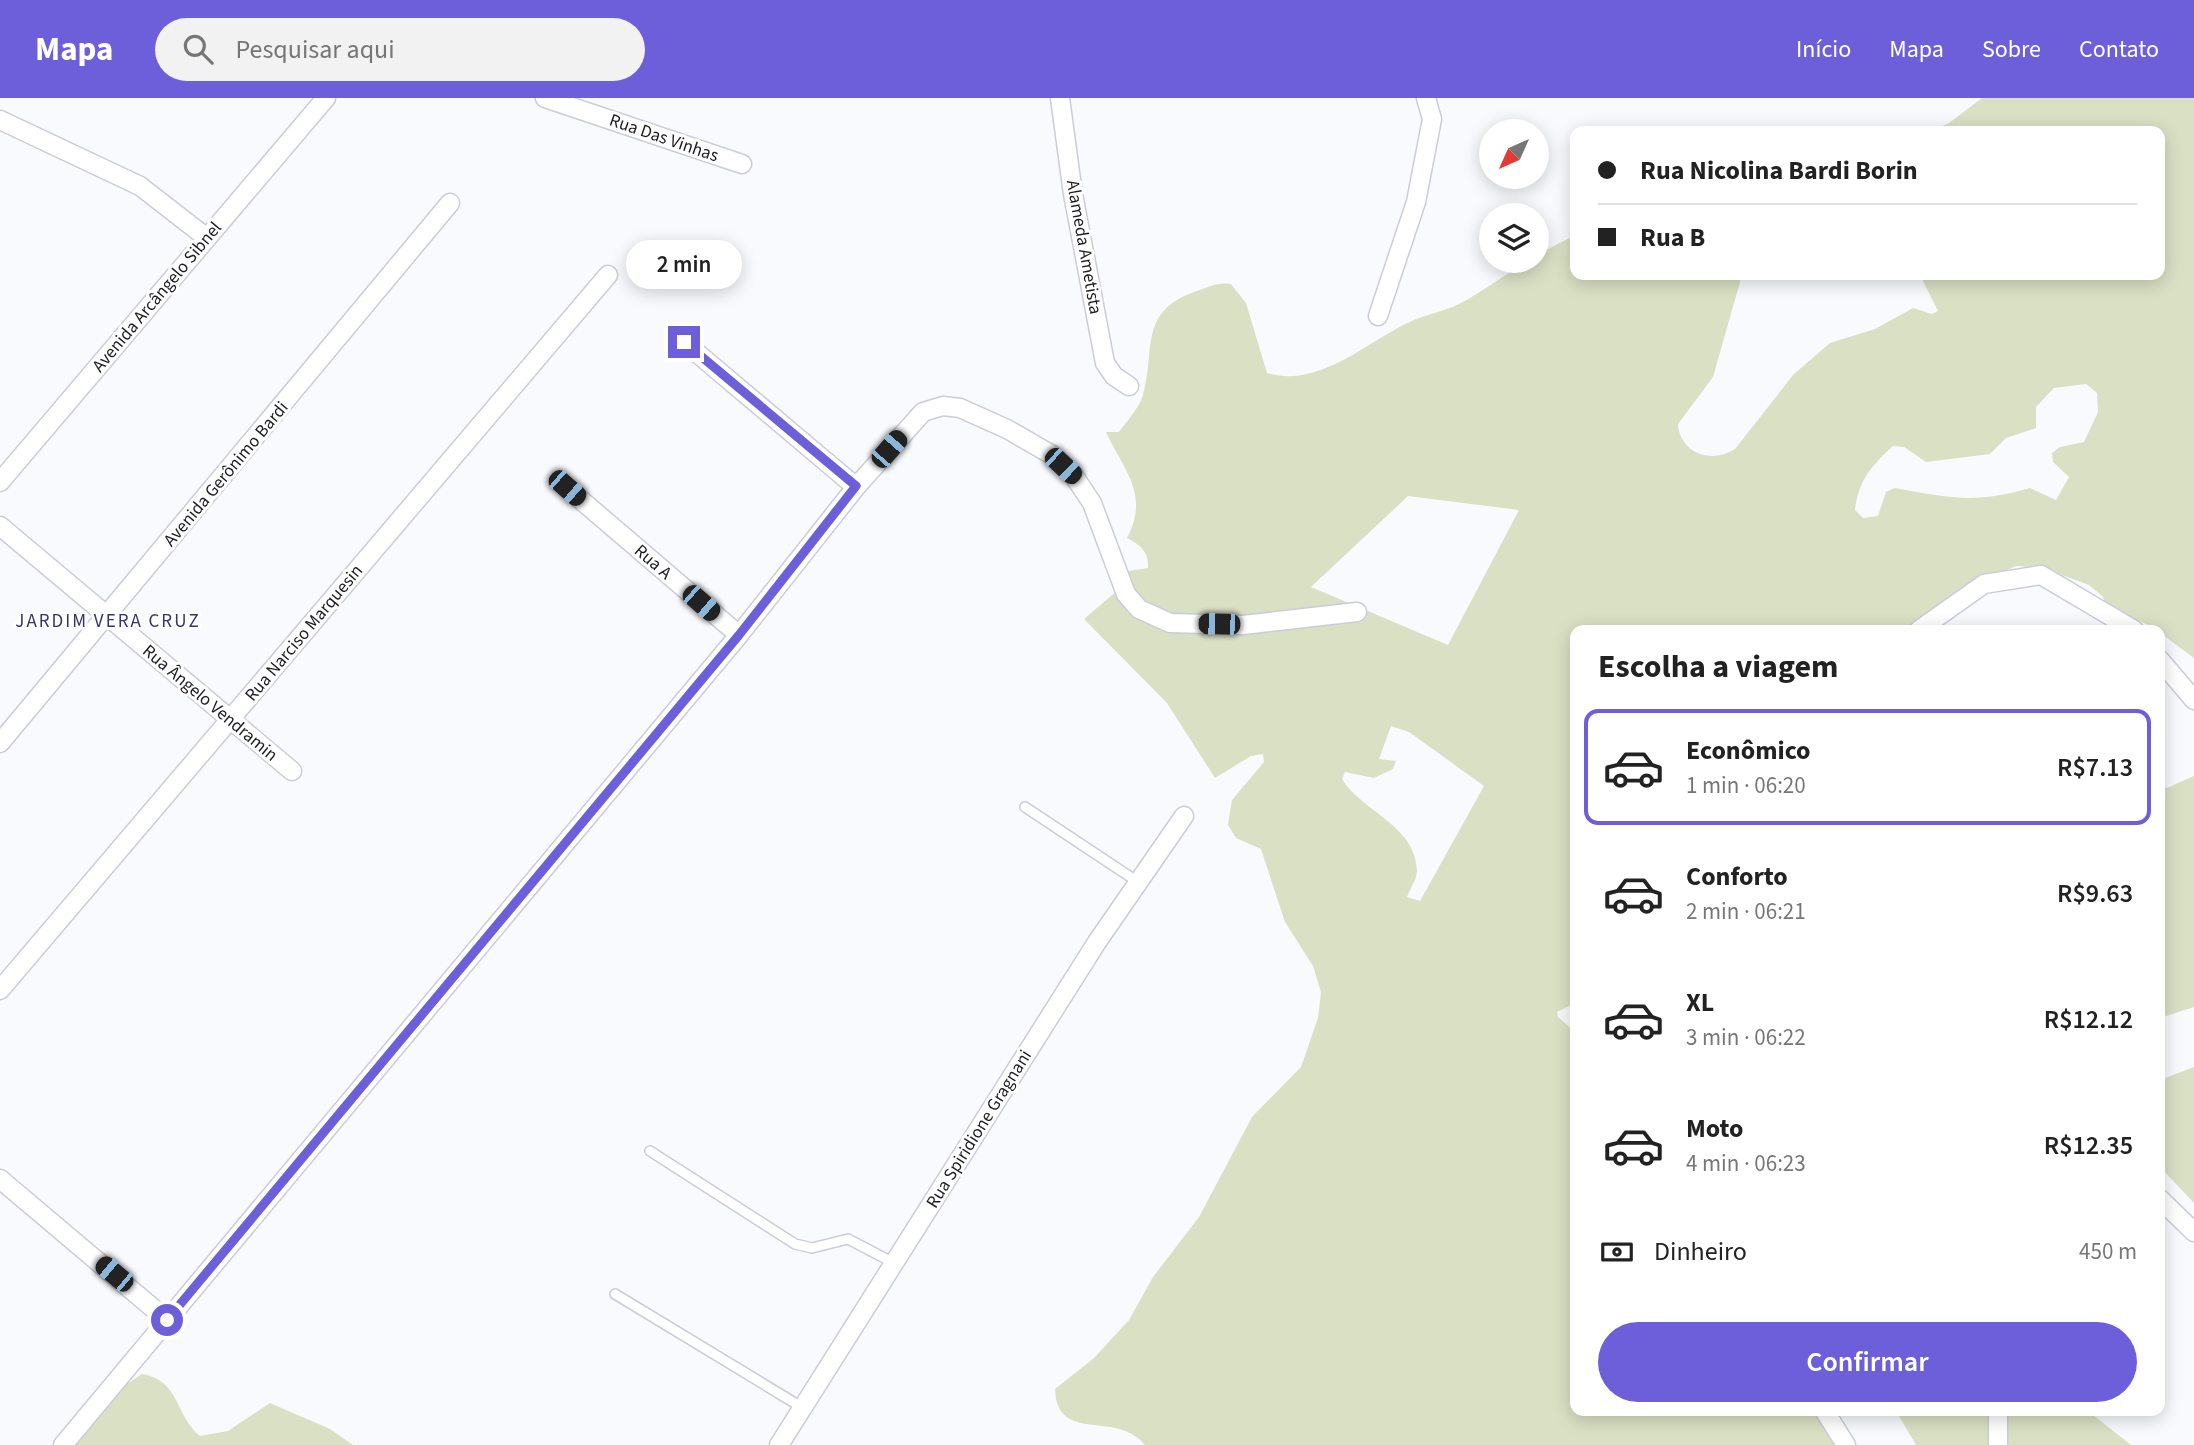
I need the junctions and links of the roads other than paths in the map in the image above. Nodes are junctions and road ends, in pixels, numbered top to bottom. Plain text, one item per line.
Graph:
1 (326, 98) edge
2 (545, 98) edge
3 (1060, 98) edge
4 (1426, 98) edge
5 (0, 120) edge
6 (742, 164) dead end
7 (450, 203) dead end
8 (207, 238) junction
9 (608, 275) dead end
10 (1378, 316) dead end
11 (684, 342) dead end
12 (1129, 386) dead end
13 (0, 482) edge
14 (856, 486) junction
15 (567, 488) dead end
16 (0, 526) edge
17 (1357, 612) dead end
18 (108, 617) junction
19 (1926, 625) edge
20 (2126, 625) edge
21 (739, 635) junction
22 (2165, 666) edge
23 (2194, 700) edge
24 (230, 720) junction
25 (0, 743) edge
26 (292, 771) dead end
27 (1025, 807) dead end
28 (1184, 816) dead end
29 (1138, 882) junction
30 (0, 990) edge
31 (650, 1151) dead end
32 (0, 1178) edge
33 (2165, 1204) edge
34 (2194, 1232) edge
35 (894, 1263) junction
36 (615, 1294) dead end
37 (167, 1320) junction
38 (803, 1408) junction
39 (1828, 1416) edge
40 (1998, 1416) edge
41 (63, 1445) edge
42 (779, 1445) edge
43 (1846, 1445) edge
44 (1998, 1445) edge

1 - 8 street, Avenida Arcângelo Sibnel
2 - 6 street, Rua Das Vinhas
3 - 12 street, Alameda Ametista
4 - 10 street
5 - 8 street
7 - 18 street, Avenida Gerônimo Bardi
8 - 13 street, Avenida Arcângelo Sibnel
9 - 24 street, Rua Narciso Marquesin
11 - 14 street
14 - 17 street
14 - 21 street
15 - 21 street, Rua A
16 - 18 street, Rua Ângelo Vendramin
18 - 24 street, Rua Ângelo Vendramin
18 - 25 street, Avenida Gerônimo Bardi
19 - 20 street
21 - 37 street
22 - 23 street
24 - 26 street, Rua Ângelo Vendramin
24 - 30 street, Rua Narciso Marquesin
27 - 29 lane
28 - 29 street, Rua Spiridione Gragnani
29 - 35 street, Rua Spiridione Gragnani
31 - 35 lane
32 - 37 street
33 - 34 street
35 - 38 street, Rua Spiridione Gragnani
36 - 38 lane
37 - 41 street
38 - 42 street, Rua Spiridione Gragnani
39 - 43 street
40 - 44 street

